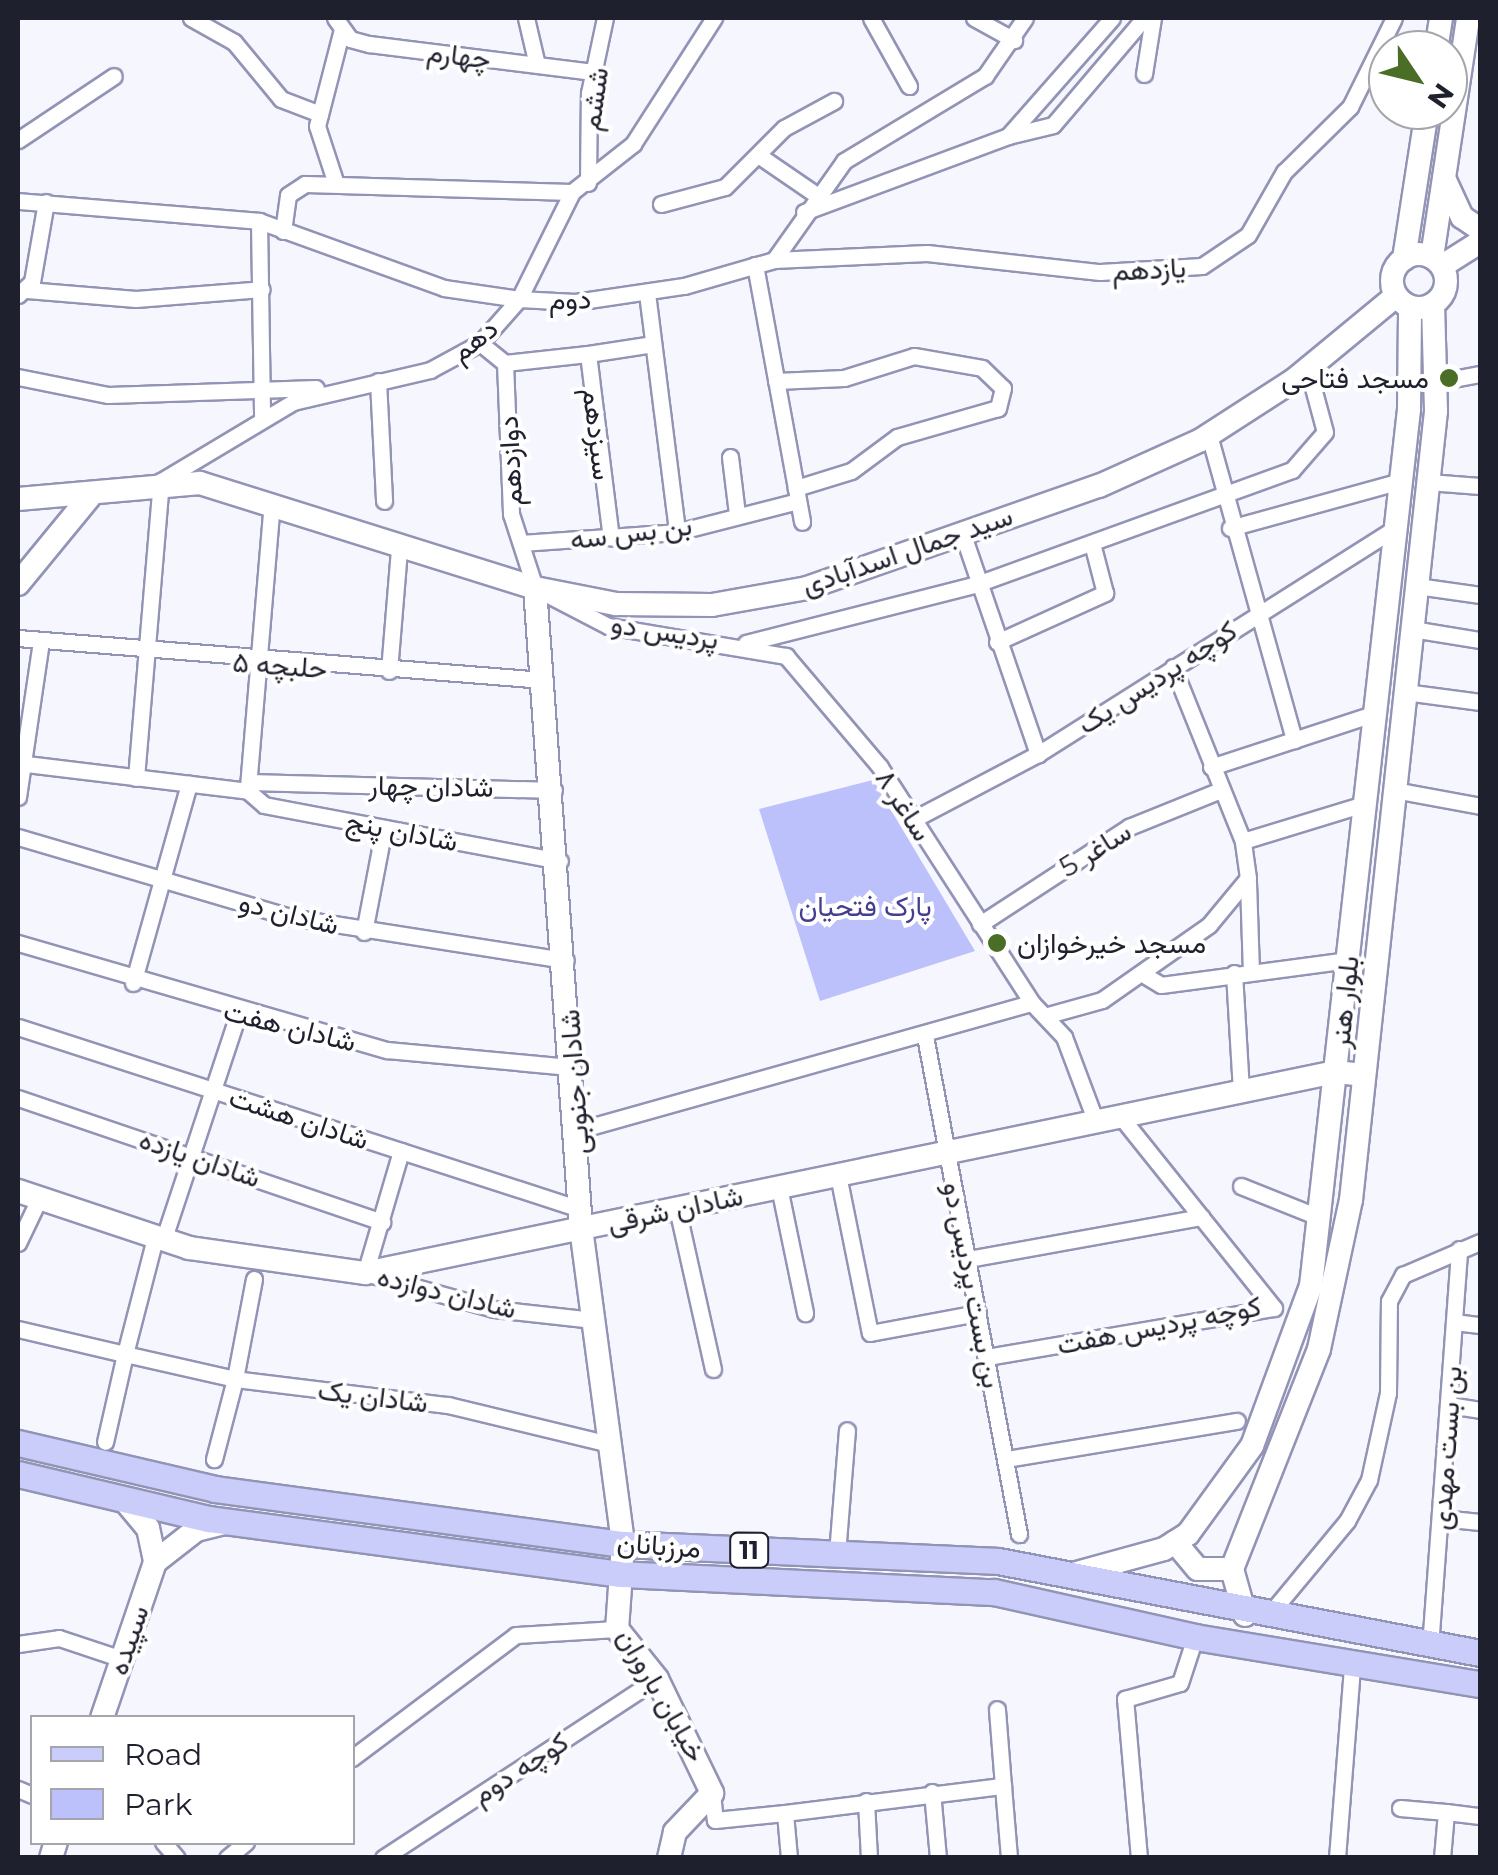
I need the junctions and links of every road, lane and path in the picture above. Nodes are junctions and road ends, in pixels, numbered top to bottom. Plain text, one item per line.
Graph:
1 (191, 18) edge
2 (526, 18) edge
3 (606, 18) edge
4 (714, 18) edge
5 (871, 18) edge
6 (974, 18) edge
7 (1025, 18) edge
8 (1112, 18) edge
9 (1144, 18) edge
10 (1154, 18) edge
11 (1394, 18) edge
12 (1468, 18) edge
13 (339, 23) edge
14 (1014, 40) junction
15 (536, 65) junction
16 (593, 72) junction
17 (1144, 74) dead end
18 (114, 76) dead end
19 (910, 86) dead end
20 (834, 101) dead end
21 (320, 114) junction
22 (1424, 130) edge
23 (1008, 136) junction
24 (18, 140) edge
25 (760, 156) junction
26 (1444, 178) junction
27 (588, 183) junction
28 (336, 184) junction
29 (572, 192) junction
30 (815, 194) junction
31 (18, 201) edge
32 (46, 202) junction
33 (661, 204) dead end
34 (804, 212) junction
35 (259, 221) junction
36 (1480, 229) edge
37 (283, 231) junction
38 (1480, 242) edge
39 (1404, 259) junction
40 (774, 260) junction
41 (1437, 262) junction
42 (755, 265) junction
43 (262, 289) junction
44 (22, 292) edge
45 (648, 293) junction
46 (520, 299) junction
47 (1413, 303) junction
48 (480, 343) junction
49 (653, 344) junction
50 (588, 354) junction
51 (504, 363) junction
52 (1308, 369) junction
53 (1480, 374) edge
54 (18, 377) edge
55 (378, 381) junction
56 (776, 381) junction
57 (1437, 382) junction
58 (331, 387) junction
59 (262, 390) junction
60 (262, 418) junction
61 (1208, 435) junction
62 (730, 457) dead end
63 (1400, 481) junction
64 (161, 482) junction
65 (1428, 482) junction
66 (1480, 486) edge
67 (92, 494) junction
68 (797, 495) junction
69 (1220, 497) junction
70 (18, 500) edge
71 (384, 501) dead end
72 (272, 504) junction
73 (737, 514) junction
74 (802, 522) dead end
75 (1230, 528) junction
76 (1396, 528) junction
77 (677, 532) junction
78 (962, 532) junction
79 (611, 538) junction
80 (520, 543) junction
81 (1093, 546) junction
82 (399, 550) junction
83 (18, 584) edge
84 (977, 584) junction
85 (1416, 586) junction
86 (535, 588) junction
87 (1480, 595) edge
88 (1256, 614) junction
89 (1412, 629) junction
90 (18, 638) edge
91 (1480, 640) edge
92 (40, 642) junction
93 (996, 642) junction
94 (742, 644) junction
95 (148, 654) junction
96 (258, 664) junction
97 (1174, 667) junction
98 (390, 672) junction
99 (544, 680) junction
100 (1405, 692) junction
101 (1480, 702) edge
102 (1376, 713) junction
103 (1294, 740) junction
104 (1038, 754) junction
105 (23, 764) edge
106 (1211, 767) junction
107 (136, 778) junction
108 (189, 784) junction
109 (248, 786) junction
110 (554, 790) junction
111 (1394, 790) junction
112 (1218, 791) junction
113 (18, 797) edge
114 (1364, 804) junction
115 (1480, 806) edge
116 (914, 819) junction
117 (384, 828) junction
118 (18, 837) edge
119 (1243, 842) junction
120 (560, 861) junction
121 (1248, 878) junction
122 (162, 879) junction
123 (980, 924) junction
124 (364, 932) junction
125 (18, 943) edge
126 (566, 960) junction
127 (1348, 960) junction
128 (1243, 972) junction
129 (1146, 976) junction
130 (133, 983) junction
131 (1032, 1004) junction
132 (238, 1014) junction
133 (1048, 1015) junction
134 (18, 1028) edge
135 (925, 1036) junction
136 (572, 1067) junction
137 (1336, 1072) junction
138 (1362, 1075) junction
139 (215, 1090) junction
140 (1241, 1092) junction
141 (18, 1098) edge
142 (1120, 1116) junction
143 (1096, 1122) junction
144 (579, 1130) junction
145 (401, 1150) junction
146 (947, 1152) junction
147 (194, 1155) junction
148 (838, 1175) junction
149 (1242, 1186) dead end
150 (779, 1187) junction
151 (28, 1195) edge
152 (676, 1208) junction
153 (1201, 1217) junction
154 (581, 1218) junction
155 (1321, 1218) junction
156 (382, 1222) junction
157 (159, 1239) junction
158 (1480, 1242) edge
159 (18, 1243) edge
160 (1459, 1250) junction
161 (968, 1259) junction
162 (366, 1273) junction
163 (254, 1279) dead end
164 (805, 1313) dead end
165 (978, 1313) junction
166 (593, 1320) junction
167 (1454, 1322) junction
168 (1480, 1324) edge
169 (18, 1328) edge
170 (125, 1354) junction
171 (987, 1357) junction
172 (712, 1369) dead end
173 (234, 1380) junction
174 (1449, 1405) junction
175 (1480, 1410) edge
176 (1238, 1421) dead end
177 (847, 1430) dead end
178 (18, 1442) edge
179 (105, 1442) dead end
180 (610, 1444) junction
181 (214, 1459) dead end
182 (1007, 1459) junction
183 (18, 1474) edge
184 (125, 1501) junction
185 (1442, 1518) junction
186 (226, 1522) junction
187 (1480, 1522) edge
188 (1019, 1534) dead end
189 (1176, 1542) junction
190 (623, 1544) junction
191 (837, 1554) junction
192 (156, 1562) junction
193 (1232, 1569) junction
194 (620, 1574) junction
195 (1063, 1576) junction
196 (1056, 1606) junction
197 (1256, 1617) junction
198 (617, 1630) junction
199 (1196, 1637) junction
200 (18, 1644) edge
201 (1430, 1647) junction
202 (1480, 1653) edge
203 (122, 1659) junction
204 (1352, 1666) junction
205 (656, 1680) junction
206 (1480, 1684) edge
207 (998, 1709) dead end
208 (103, 1715) edge
209 (355, 1756) edge
210 (1002, 1786) junction
211 (712, 1792) junction
212 (932, 1792) junction
213 (866, 1801) junction
214 (1400, 1808) dead end
215 (1446, 1812) junction
216 (785, 1813) junction
217 (1480, 1816) edge
218 (383, 1858) edge
219 (669, 1858) edge
220 (788, 1858) edge
221 (870, 1858) edge
222 (938, 1858) edge
223 (1009, 1858) edge
224 (1139, 1858) edge
225 (1337, 1858) edge
226 (1442, 1858) edge

1 - 21 street
2 - 15 street
3 - 16 street, ششم
4 - 27 street
5 - 19 street
6 - 14 street
7 - 14 street
8 - 23 street
9 - 23 street
10 - 17 street
11 - 40 street, یازدهم
12 - 26 main road
13 - 15 street, چهارم
13 - 21 street
14 - 30 street
15 - 16 street, چهارم
16 - 27 street, ششم
18 - 24 street
20 - 25 street
21 - 28 street
22 - 39 main road
23 - 34 street
25 - 30 street
25 - 33 street
26 - 36 main road
26 - 41 main road
27 - 29 street
28 - 29 street
28 - 37 street
29 - 46 street, دهم
30 - 34 street
31 - 32 street, دوم
32 - 35 street, دوم
32 - 44 street
34 - 40 street
35 - 37 street, دوم
35 - 43 street
37 - 46 street, دوم
38 - 41 main road
39 - 41 main road
39 - 47 main road
40 - 42 street, دوم
41 - 47 main road
42 - 45 street, دوم
42 - 56 street
43 - 44 street
43 - 59 street
45 - 46 street, دوم
45 - 49 street
46 - 48 street, دهم
47 - 52 main road, سید جمال اسدآبادی
47 - 57 main road, بلوار هنر
47 - 63 main road, بلوار هنر
48 - 51 street
48 - 55 street, دهم
49 - 50 street
49 - 77 street
50 - 51 street, سیزدهم
50 - 79 street, سیزدهم
51 - 80 street, دوازدهم
52 - 61 main road, سید جمال اسدآبادی
52 - 69 street
53 - 57 street
54 - 59 street
55 - 58 street, دهم
55 - 71 street
56 - 68 street
56 - 68 street, بن بس سه
57 - 65 main road, بلوار هنر
58 - 59 street
58 - 60 street, دهم
59 - 60 street
60 - 64 street, دهم
61 - 69 street
61 - 78 main road, سید جمال اسدآبادی
62 - 73 street
63 - 75 street
63 - 76 main road, بلوار هنر
64 - 67 main road, سید جمال اسدآبادی
64 - 72 main road, سید جمال اسدآبادی
64 - 95 street
65 - 66 street
65 - 85 main road, بلوار هنر
67 - 70 main road, سید جمال اسدآبادی
67 - 83 main road
68 - 73 street, بن بس سه
68 - 74 street
69 - 75 street
69 - 81 street
72 - 82 main road, سید جمال اسدآبادی
72 - 96 street
73 - 77 street, بن بس سه
75 - 88 street
76 - 88 street, کوچه پردیس یک
76 - 102 main road, بلوار هنر
77 - 79 street, بن بس سه
78 - 84 street
78 - 86 main road, سید جمال اسدآبادی
79 - 80 street, بن بس سه
80 - 86 street, دوازدهم
81 - 84 street
81 - 93 street
82 - 86 main road, سید جمال اسدآبادی
82 - 98 street
84 - 93 street
84 - 94 street
85 - 87 street
85 - 89 main road, بلوار هنر
86 - 94 street, پردیس دو
86 - 99 main road, شادان جنوبی
88 - 97 street, کوچه پردیس یک
88 - 103 street
89 - 91 street
89 - 100 main road, بلوار هنر
90 - 92 street, حلبچه ۵
92 - 95 street, حلبچه ۵
92 - 105 street
93 - 104 street
94 - 116 street, ساغر ٨
95 - 96 street, حلبچه ۵
95 - 107 street
96 - 98 street, حلبچه ۵
96 - 109 street
97 - 104 street, کوچه پردیس یک
97 - 106 street
98 - 99 street, حلبچه ۵
99 - 110 main road, شادان جنوبی
100 - 101 street
100 - 111 main road, بلوار هنر
102 - 103 street
102 - 114 main road, بلوار هنر
103 - 106 street
104 - 116 street, کوچه پردیس یک
105 - 107 street
105 - 113 street
106 - 112 street
107 - 108 street
108 - 109 street
108 - 122 street
109 - 110 street, شادان چهار
109 - 117 street, شادان پنج
110 - 120 main road, شادان جنوبی
111 - 115 street
111 - 138 main road, بلوار هنر
112 - 119 street
112 - 123 street, ساغر 5
114 - 119 street
114 - 127 main road, بلوار هنر
116 - 123 street, ساغر ٨
117 - 120 street, شادان پنج
117 - 124 street
118 - 122 street, شادان دو
119 - 121 street
120 - 126 main road, شادان جنوبی
121 - 128 street
121 - 129 street
122 - 124 street, شادان دو
122 - 130 street
123 - 131 street, ساغر ٨
124 - 126 street, شادان دو
125 - 130 street, شادان هفت
126 - 136 main road, شادان جنوبی
127 - 128 street
127 - 137 main road, بلوار هنر
128 - 129 street
128 - 140 street
129 - 133 street
130 - 132 street, شادان هفت
131 - 133 street, ساغر ٨
131 - 135 street
132 - 136 street, شادان هفت
132 - 139 street
133 - 143 street
134 - 139 street, شادان هشت
135 - 144 street
135 - 146 street, بن بست پردیس دو
136 - 144 main road, شادان جنوبی
137 - 138 main road, شادان شرقی
137 - 140 main road, شادان شرقی
137 - 155 main road, بلوار هنر
138 - 193 main road, بلوار هنر
139 - 145 street, شادان هشت
139 - 147 street
140 - 142 main road, شادان شرقی
141 - 147 street, شادان یازده
142 - 143 main road, شادان شرقی
142 - 153 street, کوچه پردیس هفت
143 - 146 main road, شادان شرقی
144 - 154 main road, شادان جنوبی
145 - 154 street, شادان هشت
145 - 156 street, شادان دوازده
146 - 148 main road, شادان شرقی
146 - 161 street, بن بست پردیس دو
147 - 156 street, شادان یازده
147 - 157 street
148 - 150 main road, شادان شرقی
148 - 165 street
149 - 155 street
150 - 152 main road, شادان شرقی
150 - 164 street
151 - 157 main road, شادان شرقی
151 - 159 street
152 - 154 main road, شادان شرقی
152 - 172 street
153 - 161 street
153 - 171 street, کوچه پردیس هفت
154 - 162 main road, شادان شرقی
154 - 166 main road, شادان جنوبی
155 - 189 main road, بلوار هنر
156 - 162 street, شادان دوازده
157 - 162 main road, شادان شرقی
157 - 170 street
158 - 160 street
160 - 167 street, بن بست مهدی
160 - 197 street
161 - 165 street, بن بست پردیس دو
162 - 166 street, شادان دوازده
163 - 173 street
165 - 171 street, بن بست پردیس دو
166 - 180 main road, شادان جنوبی
167 - 168 street
167 - 174 street, بن بست مهدی
169 - 170 street
170 - 173 street
170 - 179 street
171 - 182 street, بن بست پردیس دو
173 - 180 street, شادان یک
173 - 181 street
174 - 175 street
174 - 185 street, بن بست مهدی
176 - 182 street
177 - 191 street
178 - 190 main road, مرزبانان / 11
180 - 190 main road, شادان جنوبی
182 - 188 street, بن بست پردیس دو
183 - 184 main road, مرزبانان / 11
184 - 186 main road, مرزبانان / 11
184 - 192 main road
185 - 187 street
185 - 201 street, بن بست مهدی
186 - 192 main road
186 - 194 main road, مرزبانان / 11
189 - 193 main road
189 - 195 main road
190 - 191 main road, مرزبانان / 11
190 - 194 main road, شادان جنوبی
191 - 195 main road, مرزبانان / 11
192 - 203 main road, سپیده
193 - 197 main road
194 - 196 main road, مرزبانان / 11
194 - 198 main road, خیابان باروران
195 - 196 main road
195 - 197 main road, مرزبانان / 11
196 - 199 main road, مرزبانان / 11
197 - 201 main road, مرزبانان / 11
198 - 205 main road, خیابان باروران
198 - 209 street
199 - 204 main road, مرزبانان / 11
199 - 224 street
200 - 203 street
201 - 202 main road, مرزبانان / 11
203 - 208 main road, سپیده
204 - 206 main road, مرزبانان / 11
204 - 225 street
205 - 211 main road, خیابان باروران
205 - 218 street, کوچه دوم
207 - 210 street
210 - 212 street
210 - 223 street
211 - 216 street
211 - 219 main road, خیابان باروران
212 - 213 street
212 - 222 street
213 - 216 street
213 - 221 street
214 - 215 street
215 - 217 street
215 - 226 street
216 - 220 street

